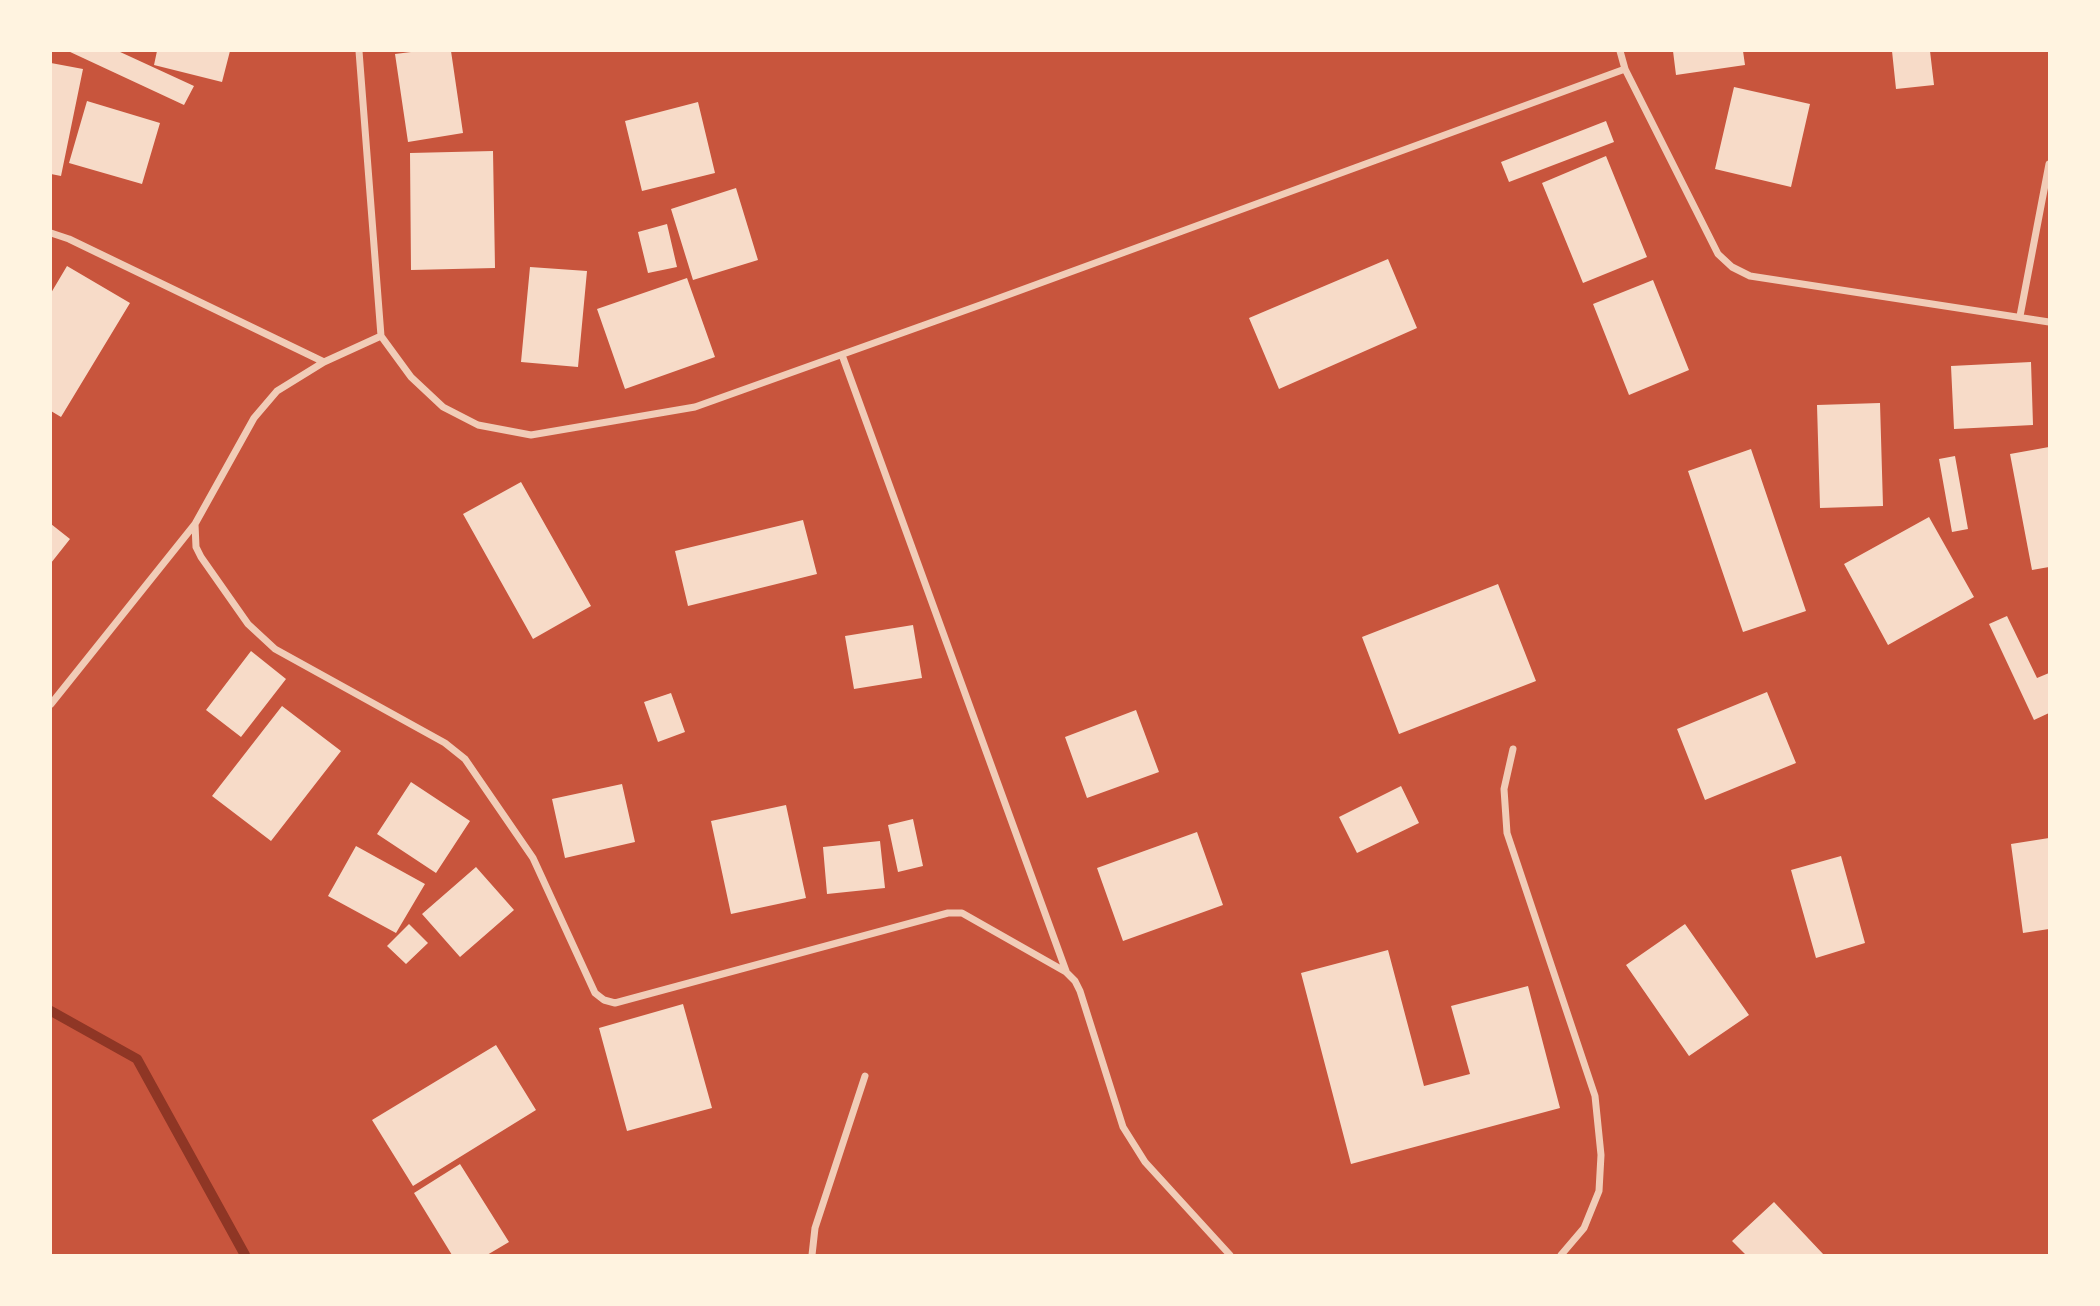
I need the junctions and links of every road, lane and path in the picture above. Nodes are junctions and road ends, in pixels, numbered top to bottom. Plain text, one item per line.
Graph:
1 (359, 51) edge
2 (1620, 51) edge
3 (1625, 69) junction
4 (2049, 164) edge
5 (51, 233) edge
6 (2020, 317) junction
7 (2049, 322) edge
8 (381, 336) junction
9 (842, 355) junction
10 (324, 362) junction
11 (195, 524) junction
12 (51, 704) edge
13 (1513, 749) dead end
14 (1066, 972) junction
15 (865, 1076) dead end
16 (812, 1255) edge
17 (1230, 1255) edge
18 (1561, 1255) edge

1 - 8 street
2 - 3 street
3 - 6 street
3 - 9 street
4 - 6 street
5 - 10 street
6 - 7 street
8 - 9 street
8 - 10 street
9 - 14 street
10 - 11 street
11 - 12 street
11 - 14 street
13 - 18 street
14 - 17 street
15 - 16 street

